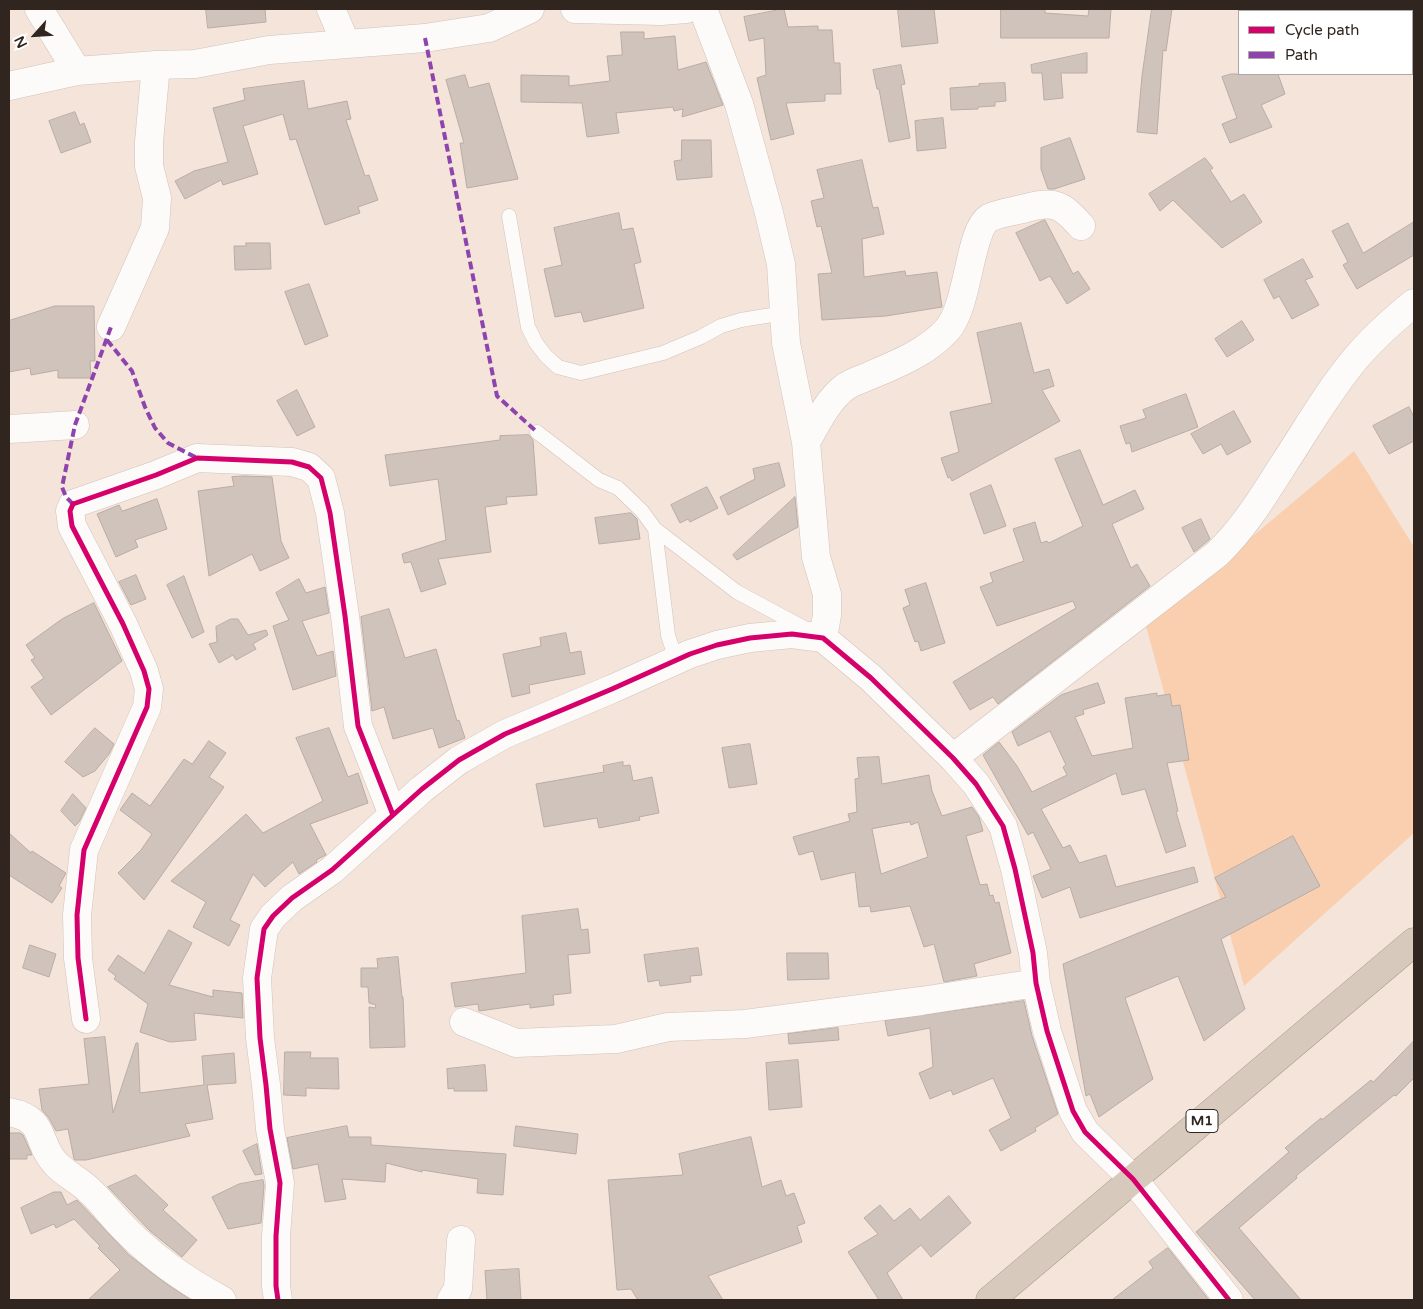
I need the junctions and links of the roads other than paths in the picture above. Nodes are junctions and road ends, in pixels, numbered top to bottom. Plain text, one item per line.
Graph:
1 (39, 9) edge
2 (331, 9) edge
3 (530, 9) edge
4 (575, 9) edge
5 (686, 9) edge
6 (703, 9) edge
7 (499, 16) edge
8 (346, 44) junction
9 (156, 65) junction
10 (77, 71) junction
11 (9, 86) edge
12 (509, 216) dead end
13 (1082, 226) dead end
14 (1414, 303) edge
15 (784, 313) junction
16 (111, 327) dead end
17 (75, 425) dead end
18 (9, 429) edge
19 (538, 432) dead end
20 (806, 442) junction
21 (655, 529) junction
22 (823, 638) junction
23 (676, 660) junction
24 (953, 758) junction
25 (393, 815) junction
26 (1414, 942) edge
27 (1036, 982) junction
28 (86, 1019) dead end
29 (464, 1022) dead end
30 (9, 1112) edge
31 (1133, 1179) junction
32 (461, 1240) dead end
33 (222, 1300) edge
34 (278, 1300) edge
35 (451, 1300) edge
36 (992, 1300) edge
37 (1229, 1300) edge

1 - 10 street
2 - 8 street
3 - 7 street
4 - 5 street
6 - 15 street
7 - 8 street
8 - 9 street
9 - 10 street
9 - 16 street
10 - 11 street
12 - 15 lane
13 - 20 street
14 - 24 street
15 - 20 street
17 - 18 street
19 - 21 lane
20 - 22 street
21 - 22 lane
21 - 23 lane
22 - 23 street
22 - 24 street
23 - 25 street
24 - 27 street
25 - 28 street
25 - 34 street
26 - 31 highway, M1
27 - 29 street
27 - 31 street
30 - 33 street
31 - 36 highway, M1
31 - 37 street
32 - 35 street

